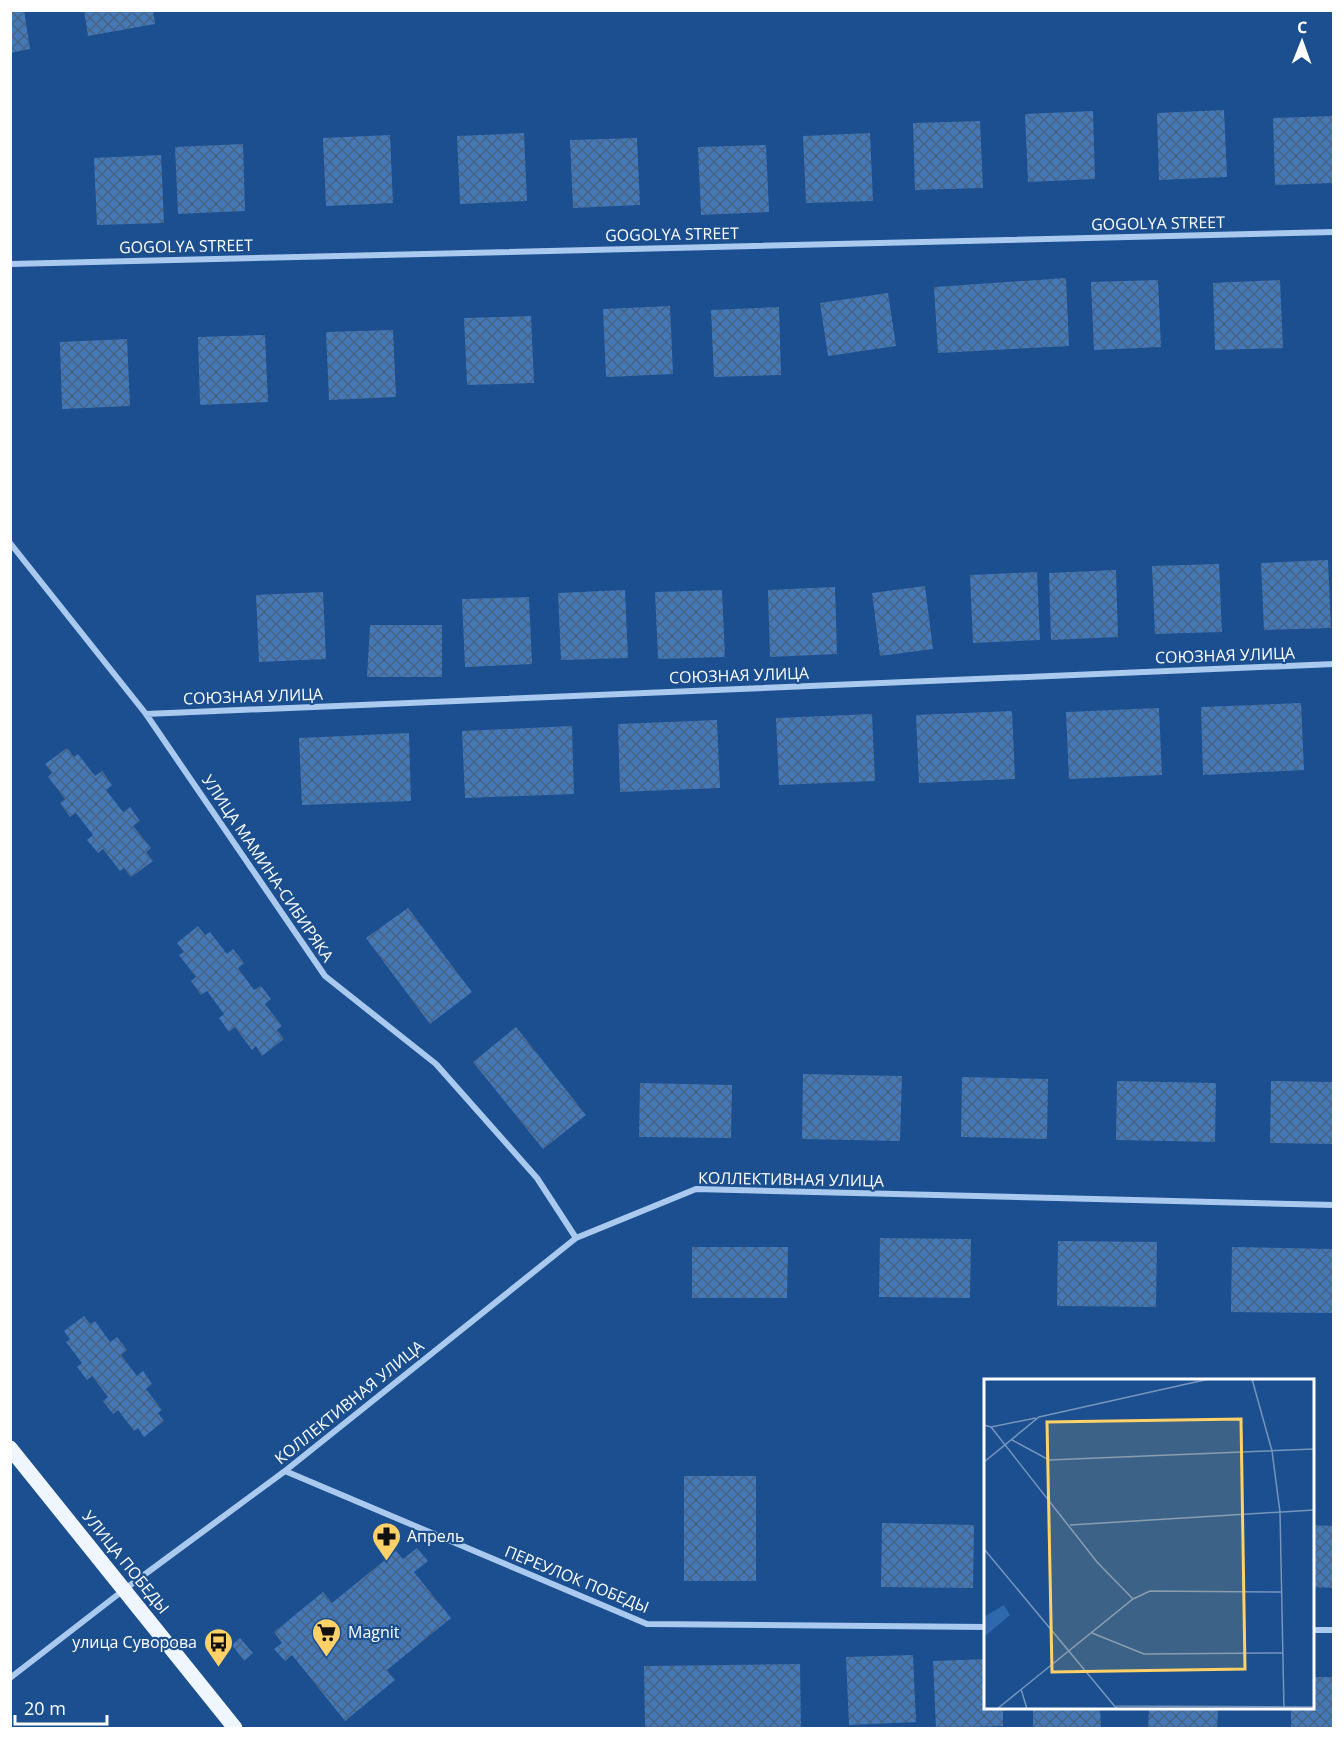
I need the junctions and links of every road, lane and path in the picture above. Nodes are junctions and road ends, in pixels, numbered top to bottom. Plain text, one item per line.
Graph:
1 (1334, 232) edge
2 (10, 264) edge
3 (10, 543) edge
4 (1334, 664) edge
5 (146, 714) junction
6 (1334, 1205) edge
7 (576, 1238) junction
8 (10, 1448) edge
9 (285, 1472) junction
10 (125, 1589) junction
11 (984, 1627) edge
12 (1314, 1630) edge
13 (1334, 1630) edge
14 (10, 1678) edge
15 (235, 1728) edge

1 - 2 street, GOGOLYA STREET
3 - 5 street, УЛИЦА МАМИНА-СИБИРЯКА
4 - 5 street, СОЮЗНАЯ УЛИЦА
5 - 7 street, УЛИЦА МАМИНА-СИБИРЯКА
6 - 7 street, КОЛЛЕКТИВНАЯ УЛИЦА
7 - 9 street, КОЛЛЕКТИВНАЯ УЛИЦА
8 - 10 main road, УЛИЦА ПОБЕДЫ
9 - 10 street, КОЛЛЕКТИВНАЯ УЛИЦА
9 - 11 street, ПЕРЕУЛОК ПОБЕДЫ
10 - 14 street
10 - 15 main road, УЛИЦА ПОБЕДЫ
12 - 13 street

